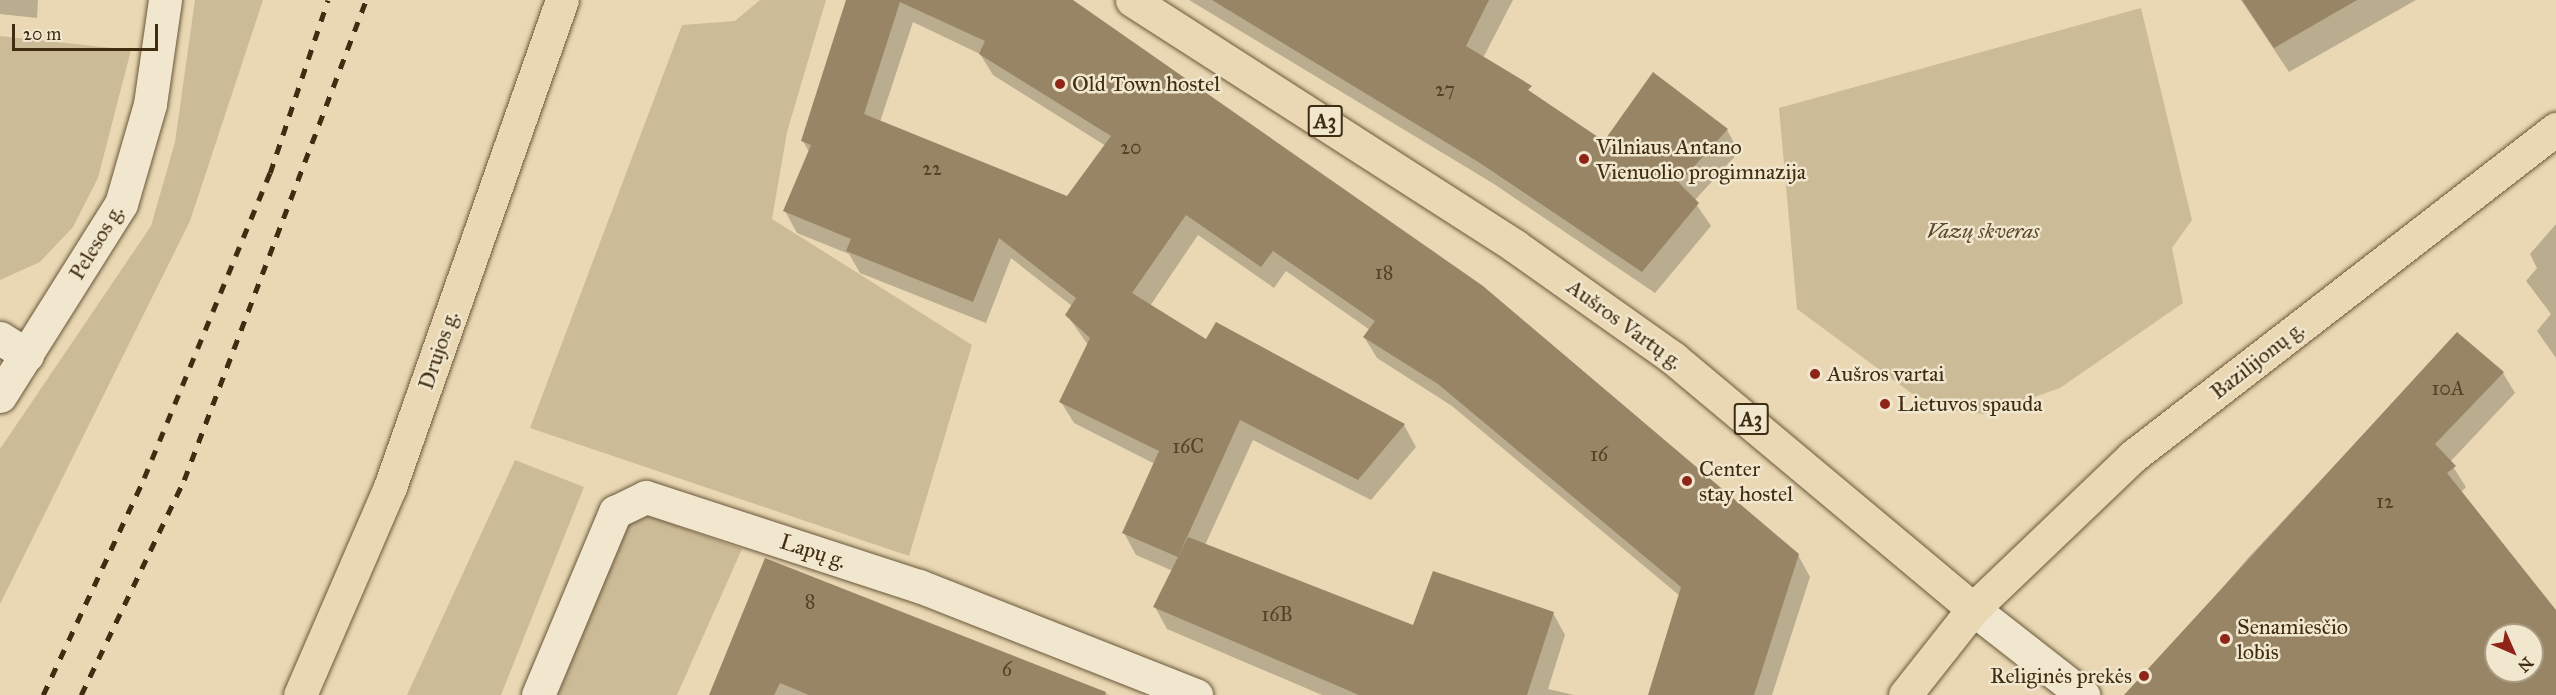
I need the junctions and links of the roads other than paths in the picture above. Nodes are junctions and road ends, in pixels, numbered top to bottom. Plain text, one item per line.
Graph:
1 (165, 0) edge
2 (562, 0) edge
3 (1132, 0) edge
4 (2556, 129) edge
5 (0, 338) edge
6 (27, 355) junction
7 (0, 396) edge
8 (1973, 609) junction
9 (300, 695) edge
10 (538, 695) edge
11 (1196, 695) edge
12 (1905, 695) edge
13 (2083, 695) edge

1 - 6 street, Pelesos g.
2 - 9 main road, Drujos g.
3 - 8 main road, Aušros Vartų g. / A3
4 - 8 main road, Bazilijonų g.
5 - 6 street
6 - 7 street, Pelesos g.
8 - 12 main road, Bazilijonų g.
8 - 13 street, Aušros Vartų g.
10 - 11 street, Lapų g.

